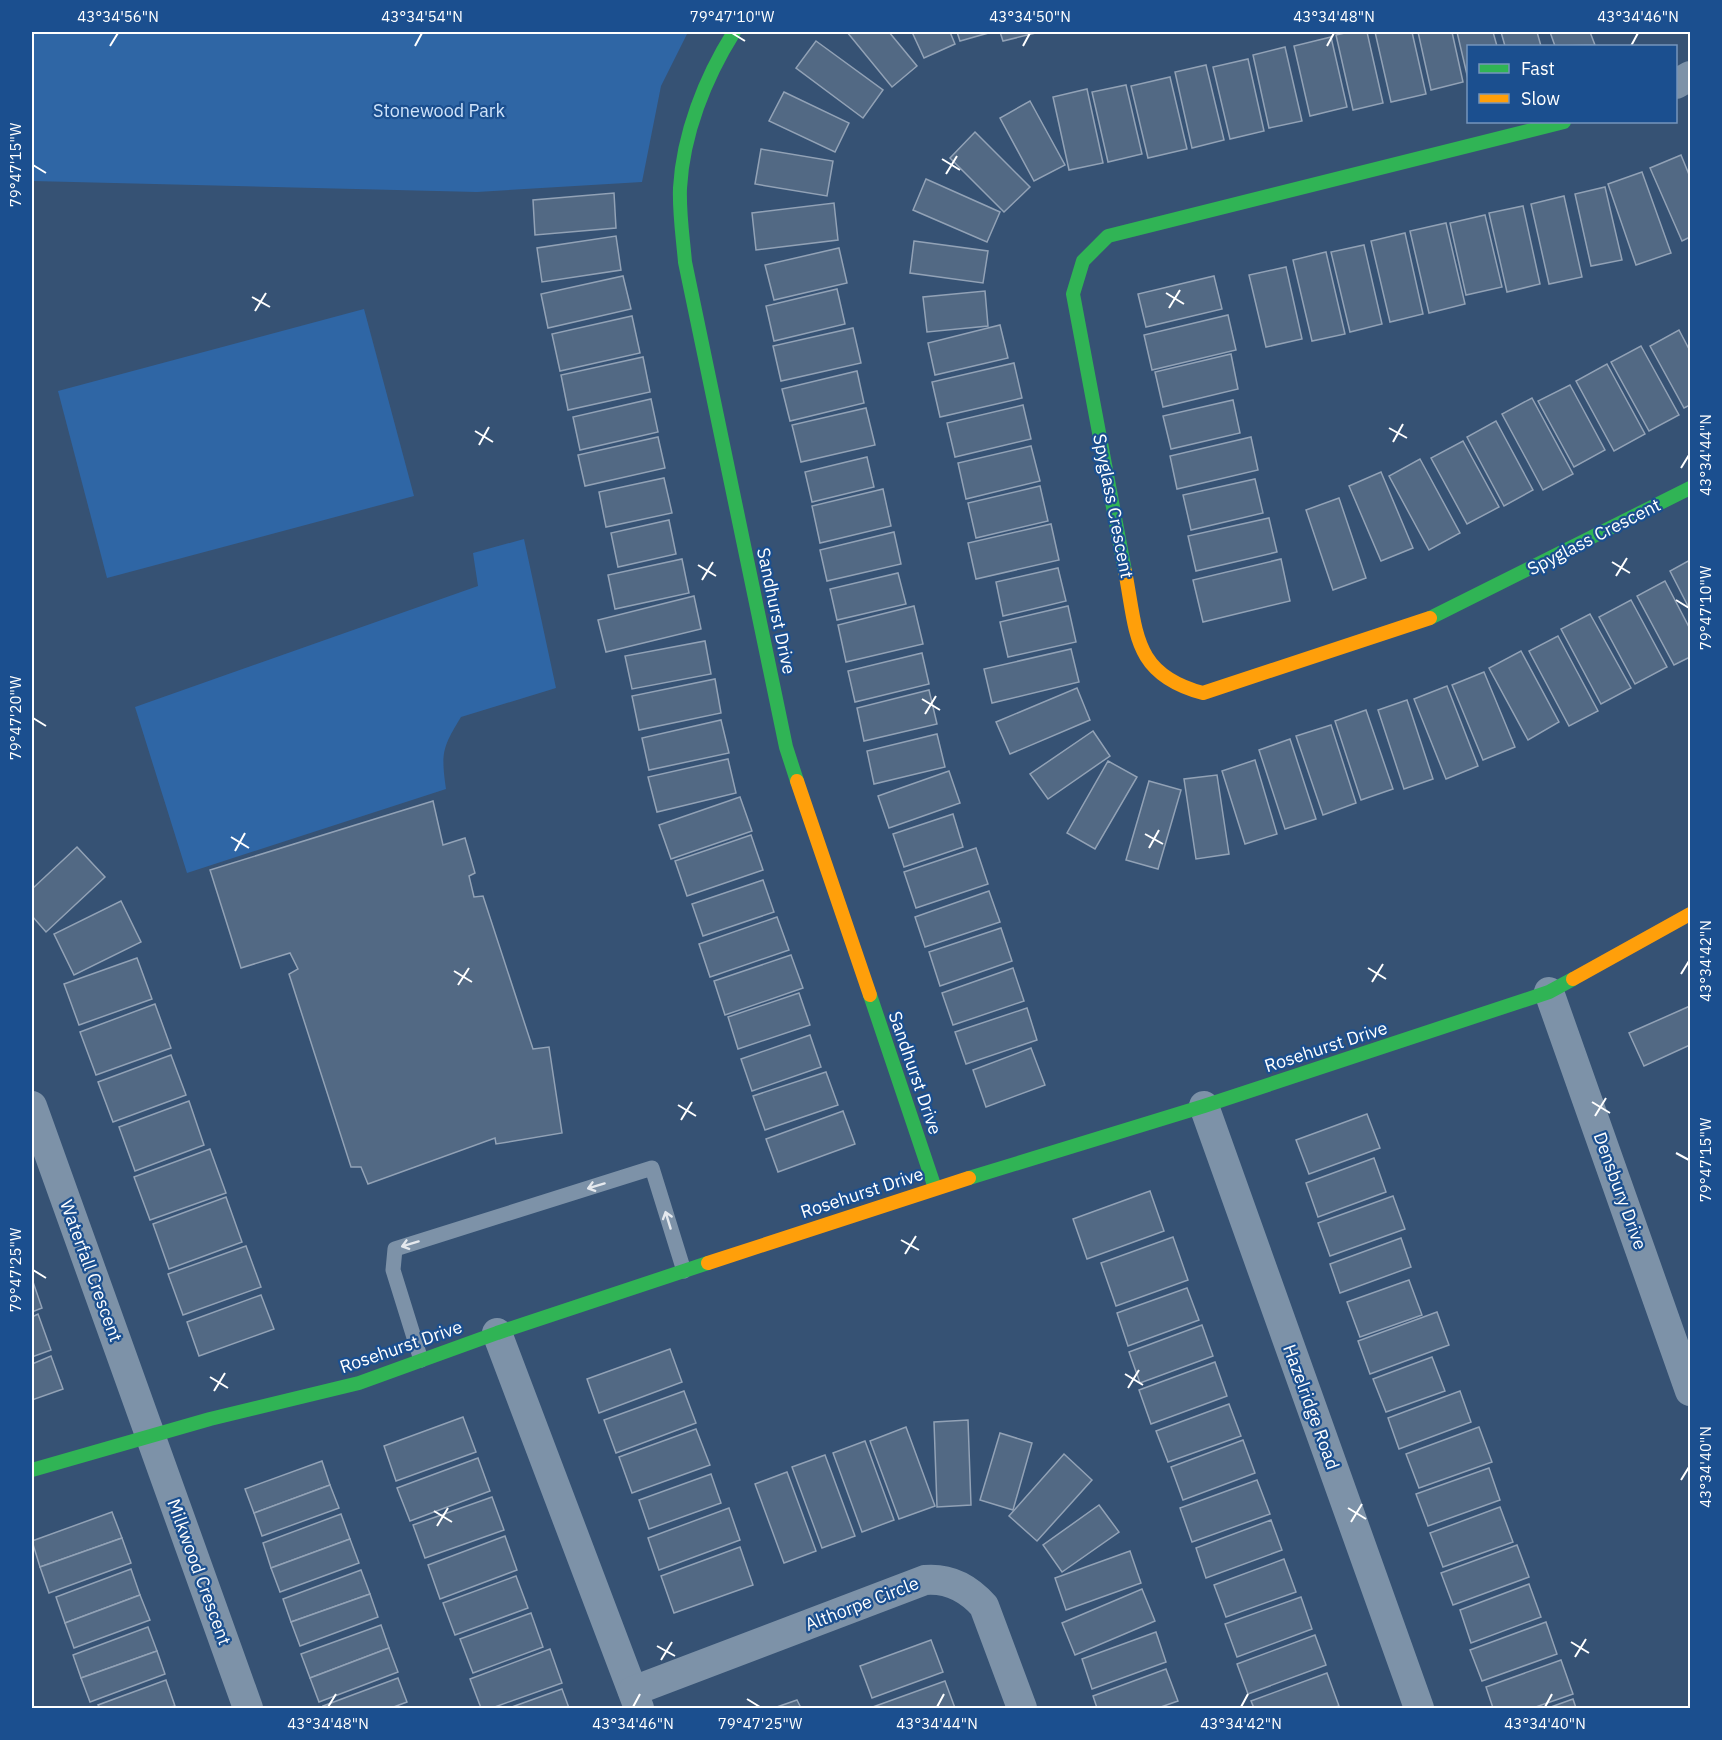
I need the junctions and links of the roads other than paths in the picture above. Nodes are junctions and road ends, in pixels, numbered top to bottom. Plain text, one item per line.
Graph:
1 (734, 32) edge
2 (1560, 123) edge
3 (1690, 488) edge
4 (1690, 914) edge
5 (1549, 992) junction
6 (32, 1106) edge
7 (1204, 1106) junction
8 (935, 1188) junction
9 (684, 1271) junction
10 (497, 1333) junction
11 (421, 1360) junction
12 (1690, 1391) edge
13 (150, 1436) junction
14 (32, 1470) edge
15 (636, 1700) edge
16 (248, 1708) edge
17 (1022, 1708) edge
18 (1419, 1708) edge

1 - 8 street, Sandhurst Drive
2 - 3 street, Spyglass Crescent
4 - 5 street, Rosehurst Drive
5 - 7 street, Rosehurst Drive
5 - 12 street, Densbury Drive
6 - 13 street, Waterfall Crescent
7 - 8 street, Rosehurst Drive
7 - 18 street, Hazelridge Road
8 - 9 street, Rosehurst Drive
9 - 10 street, Rosehurst Drive
9 -> 11 lane
10 - 11 street, Rosehurst Drive
10 - 15 street, Althorpe Circle
11 - 13 street, Rosehurst Drive
13 - 14 street, Rosehurst Drive
13 - 16 street, Milkwood Crescent
15 - 17 street, Althorpe Circle

